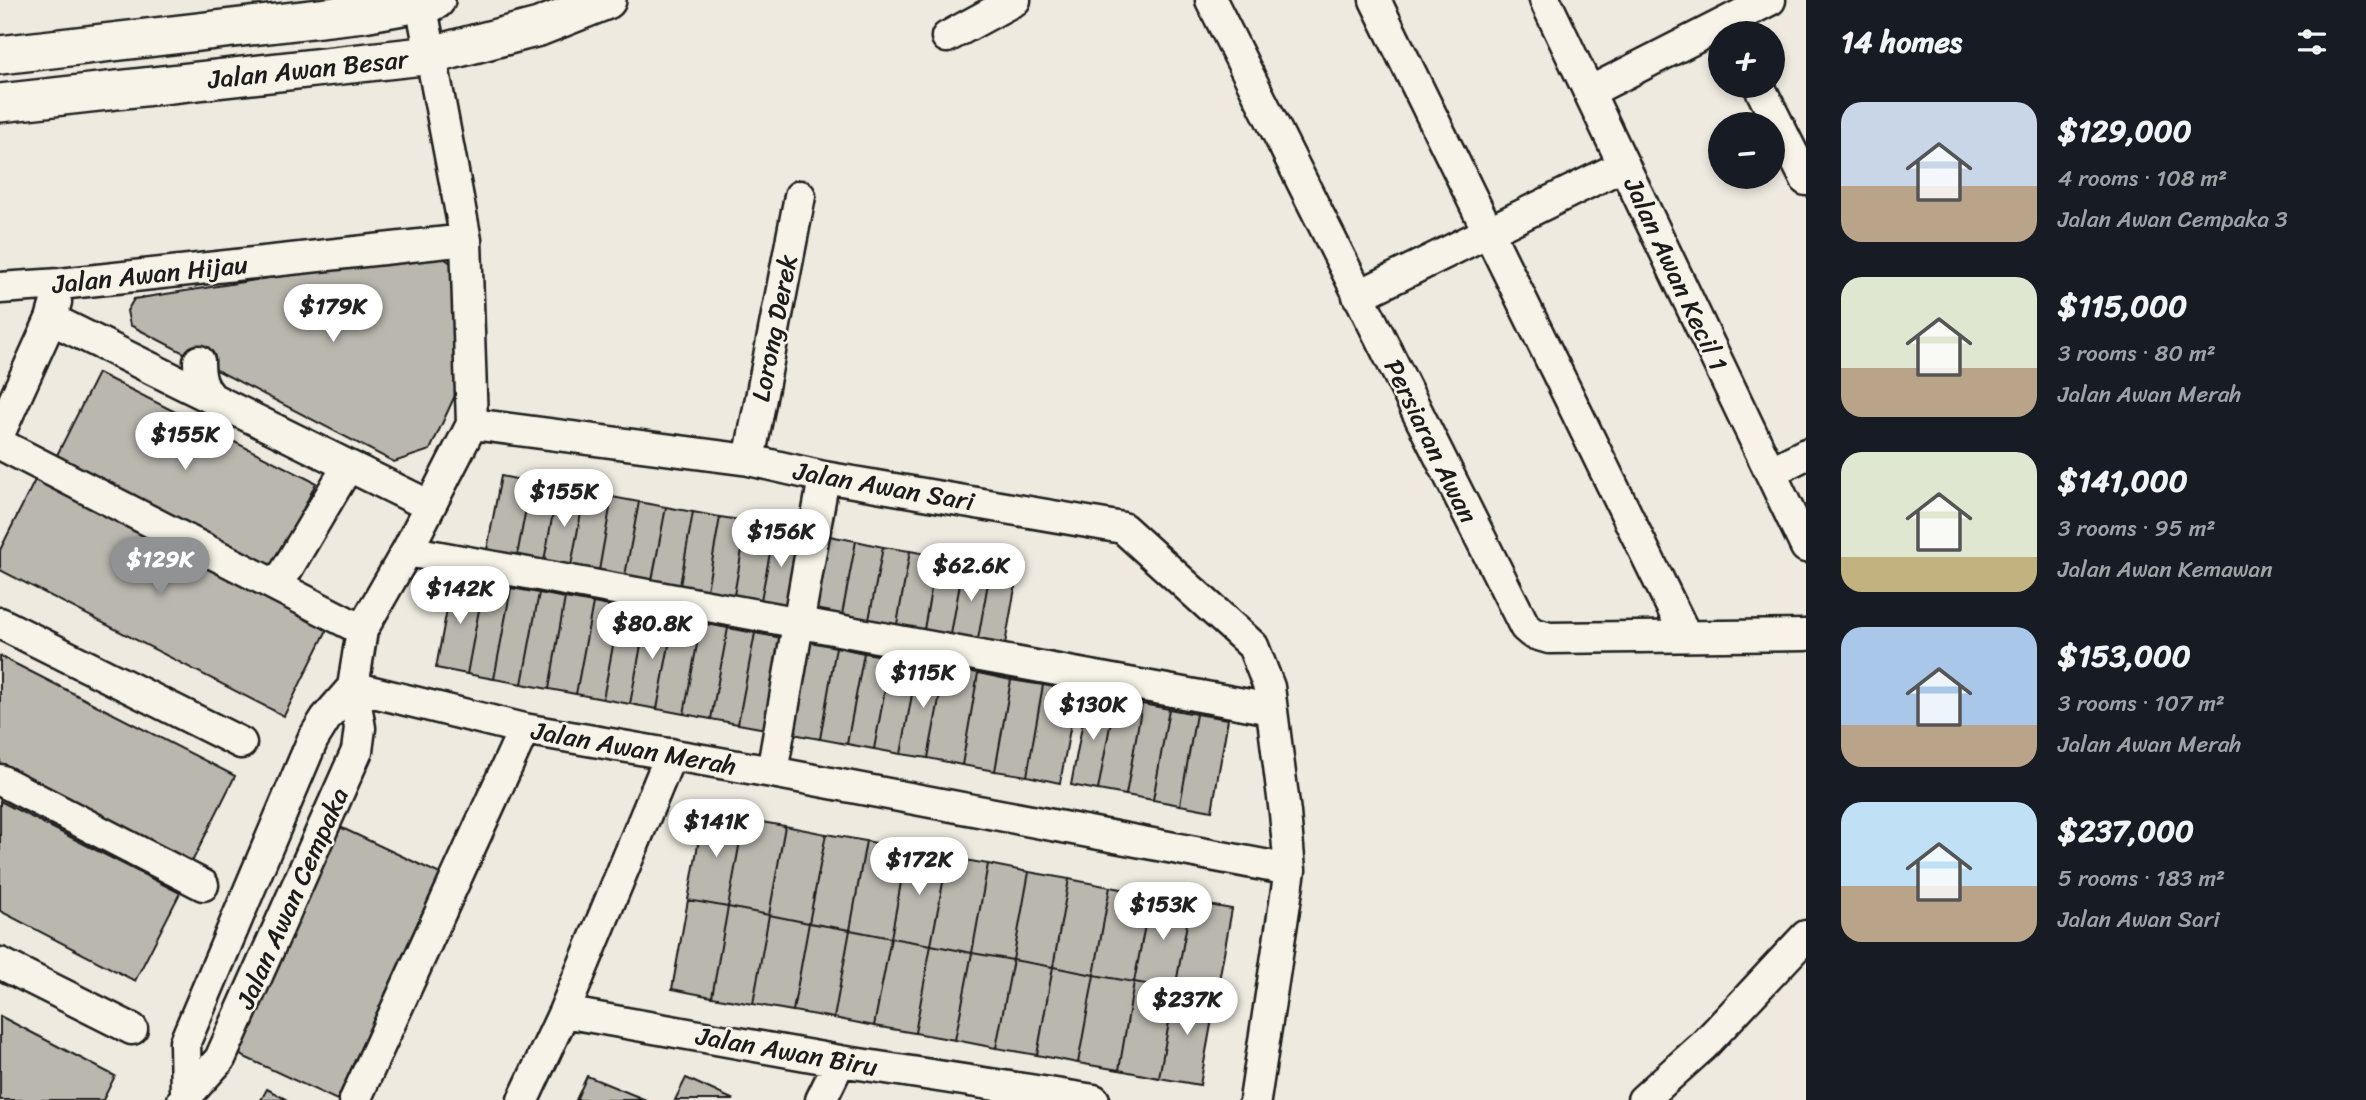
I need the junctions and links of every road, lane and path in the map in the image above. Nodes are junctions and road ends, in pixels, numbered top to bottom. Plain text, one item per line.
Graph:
1 (607, 0) edge
2 (1014, 0) edge
3 (1211, 0) edge
4 (1375, 0) edge
5 (1545, 0) edge
6 (1770, 0) edge
7 (429, 1) edge
8 (1726, 18) edge
9 (947, 37) dead end
10 (0, 55) edge
11 (432, 55) junction
12 (1589, 92) junction
13 (1765, 98) edge
14 (0, 103) edge
15 (1624, 165) junction
16 (1806, 180) edge
17 (800, 196) dead end
18 (1489, 231) junction
19 (466, 240) junction
20 (60, 284) junction
21 (0, 288) edge
22 (1358, 296) junction
23 (51, 318) junction
24 (200, 361) dead end
25 (211, 397) junction
26 (289, 407) dead end
27 (253, 419) junction
28 (472, 424) junction
29 (0, 432) edge
30 (0, 444) edge
31 (1806, 454) edge
32 (749, 460) junction
33 (348, 466) junction
34 (1770, 472) junction
35 (824, 477) junction
36 (430, 506) junction
37 (1806, 547) edge
38 (407, 551) junction
39 (277, 586) junction
40 (798, 622) junction
41 (0, 623) edge
42 (362, 630) junction
43 (1806, 635) edge
44 (1686, 636) junction
45 (353, 687) junction
46 (1271, 709) junction
47 (524, 729) junction
48 (241, 743) dead end
49 (671, 754) junction
50 (772, 772) junction
51 (0, 780) edge
52 (1290, 870) junction
53 (202, 885) dead end
54 (1806, 936) edge
55 (0, 963) edge
56 (564, 1012) junction
57 (132, 1028) dead end
58 (840, 1061) junction
59 (184, 1097) edge
60 (1647, 1099) edge
61 (355, 1100) edge
62 (523, 1100) edge
63 (821, 1100) edge
64 (1094, 1100) edge
65 (1255, 1100) edge

1 - 11 main road, Jalan Awan Besar
2 - 9 street
3 - 22 street, Persiaran Awan
4 - 18 street
5 - 12 street, Jalan Awan Kecil 1
6 - 8 street
7 - 10 main road, Jalan Awan Besar
7 - 11 street, Jalan Awan Cempaka
8 - 12 street
11 - 14 main road, Jalan Awan Besar
11 - 19 street, Jalan Awan Cempaka
12 - 15 street, Jalan Awan Kecil 1
13 - 16 street
15 - 18 street
15 - 34 street, Jalan Awan Kecil 1
17 - 32 street, Lorong Derek
18 - 22 street
18 - 44 street
19 - 20 street, Jalan Awan Hijau
19 - 28 street, Jalan Awan Cempaka
20 - 21 street, Jalan Awan Hijau
20 - 23 street
22 - 44 street, Persiaran Awan
23 - 25 street
23 - 29 street
24 - 25 street
25 - 27 street
26 - 27 street
27 - 33 street
28 - 32 street, Jalan Awan Sari
28 - 36 street, Jalan Awan Cempaka
30 - 39 street
31 - 34 street
32 - 35 street, Jalan Awan Sari
33 - 36 street
33 - 39 street
34 - 37 street, Jalan Awan Kecil 1
35 - 40 street
35 - 46 street, Jalan Awan Sari
36 - 38 street, Jalan Awan Cempaka
38 - 40 street
38 - 42 street, Jalan Awan Cempaka
39 - 42 street
40 - 46 street
40 - 50 street
41 - 48 street
42 - 45 street, Jalan Awan Cempaka
43 - 44 street, Persiaran Awan
45 - 47 street, Jalan Awan Merah
45 - 59 street, Jalan Awan Cempaka
45 - 59 street, Jalan Awan Cempaka
46 - 52 street, Jalan Awan Sari
47 - 49 street, Jalan Awan Merah
47 - 61 street
49 - 50 street, Jalan Awan Merah
49 - 56 street
50 - 52 street, Jalan Awan Merah
51 - 53 street
52 - 65 street, Jalan Awan Sari
54 - 60 street
55 - 57 street
56 - 58 street, Jalan Awan Biru
56 - 62 street
58 - 63 street
58 - 64 street, Jalan Awan Biru

